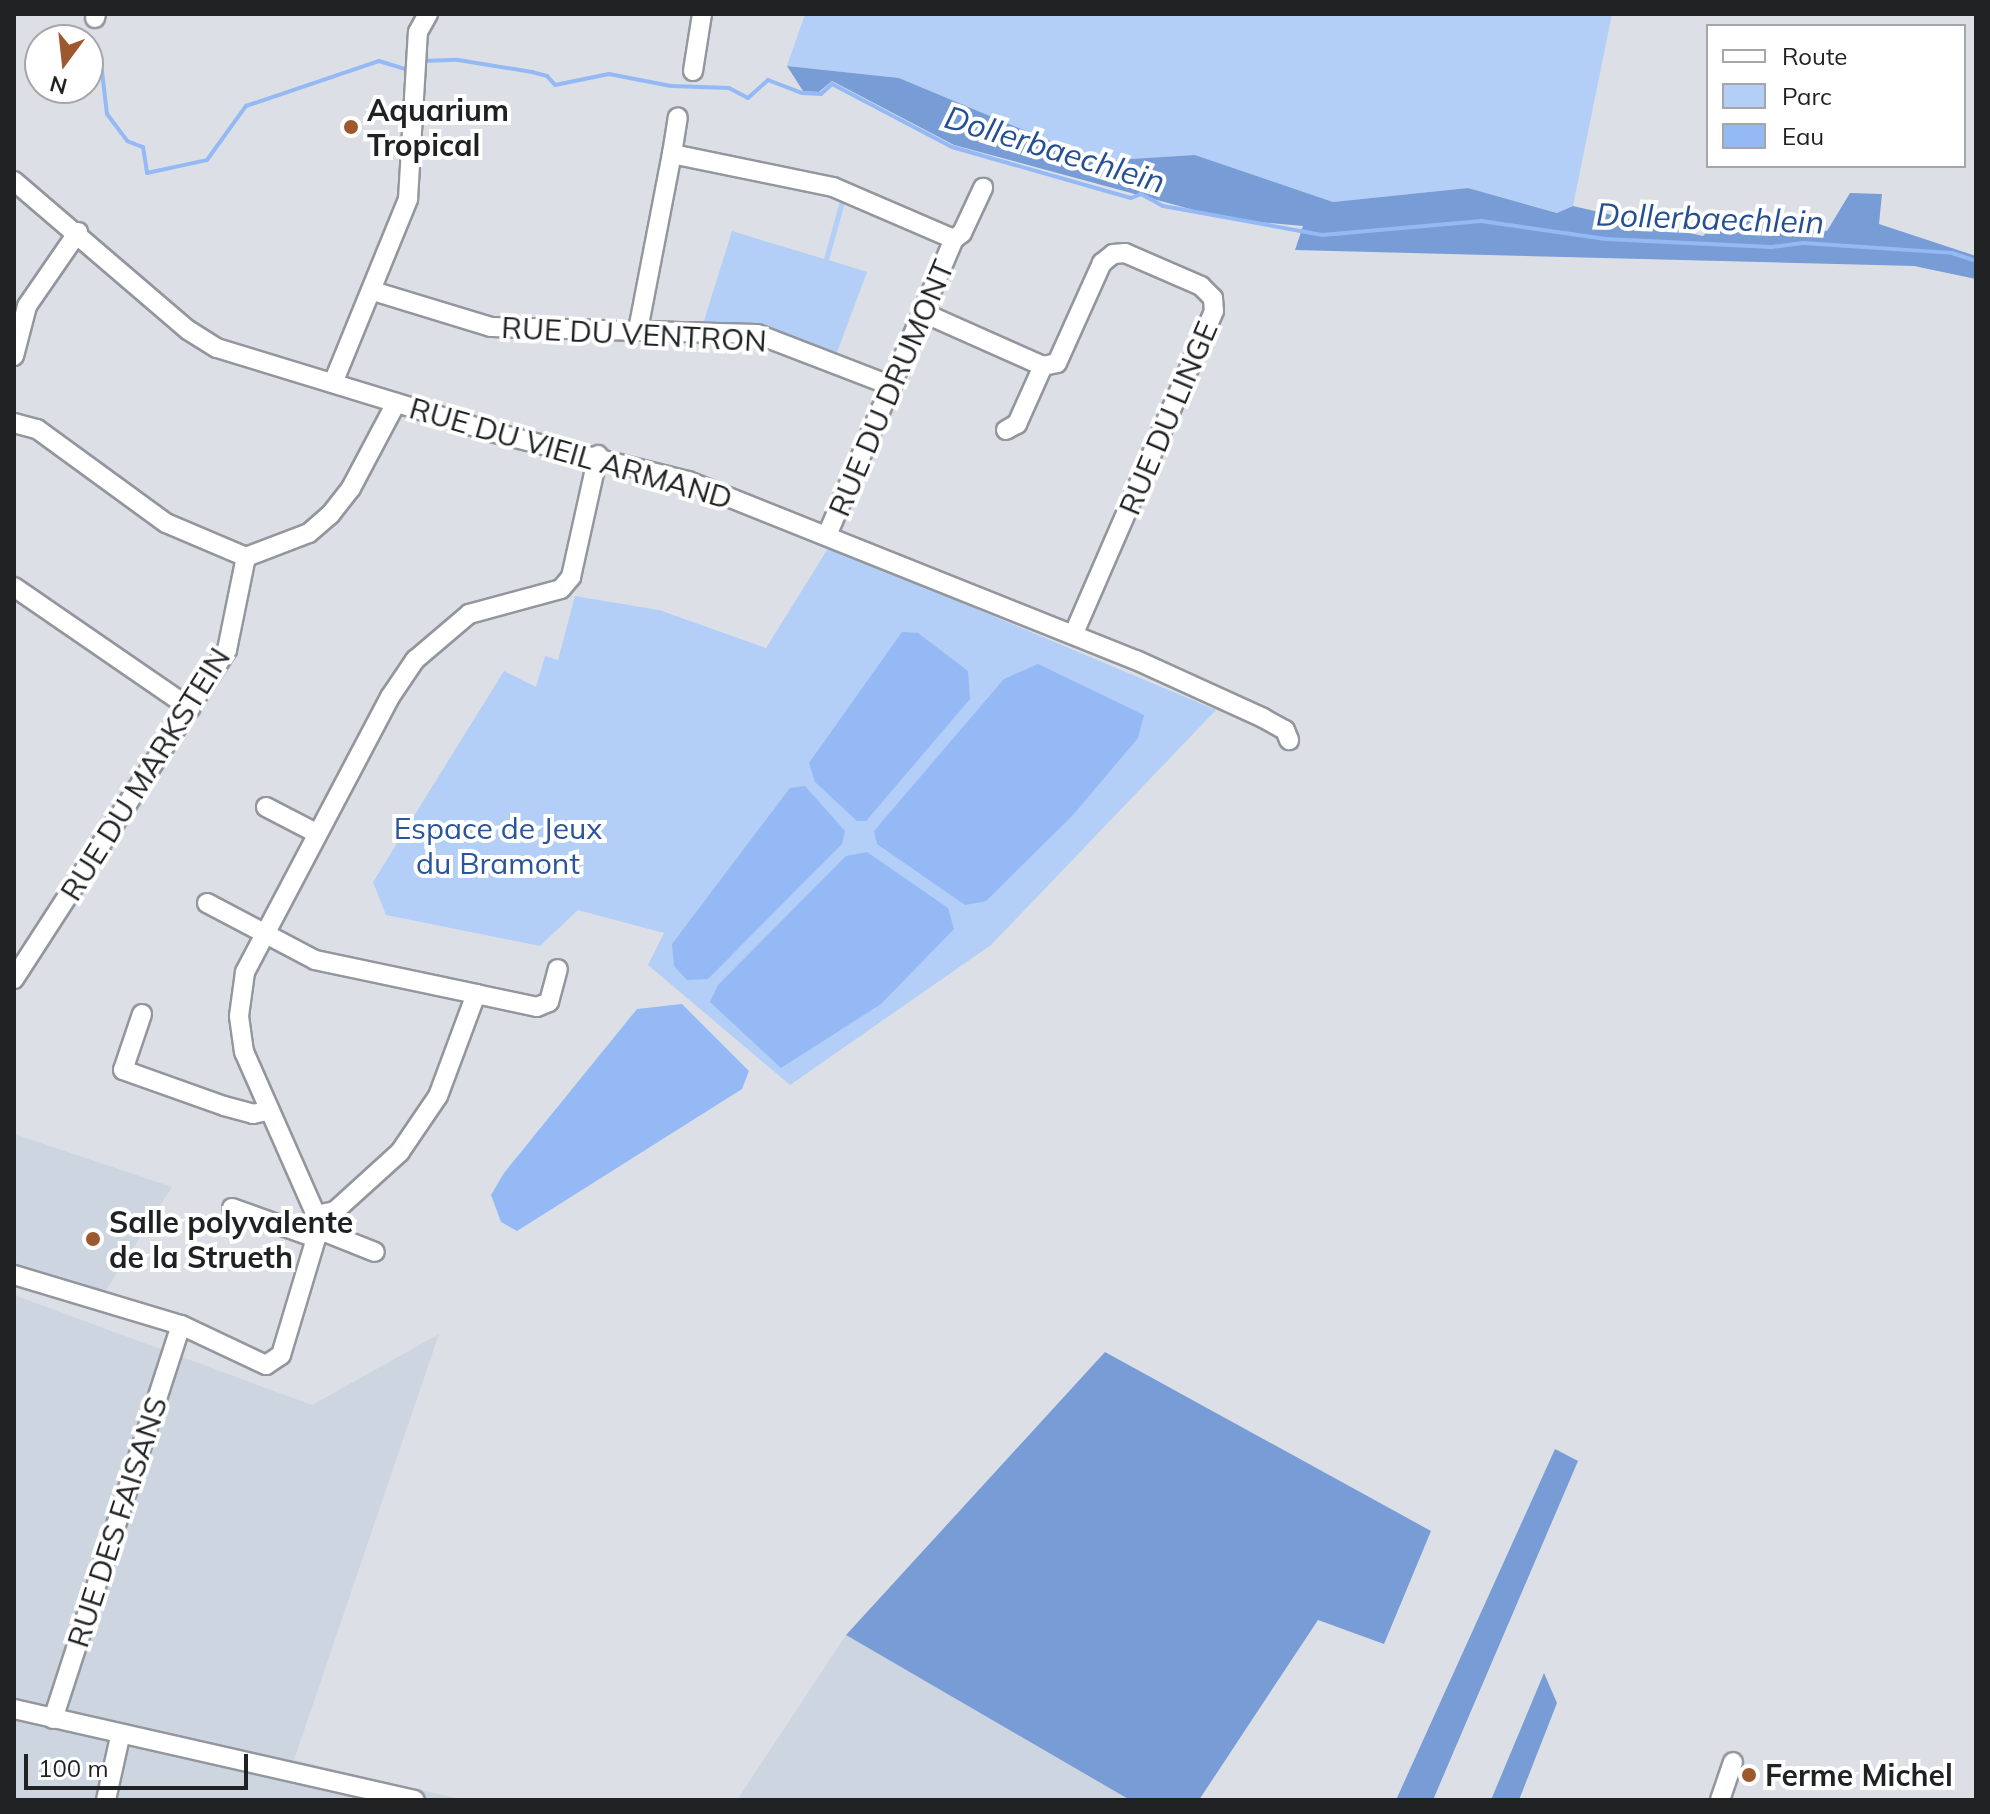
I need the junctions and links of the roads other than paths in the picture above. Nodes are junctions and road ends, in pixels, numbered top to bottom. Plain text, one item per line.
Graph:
1 (428, 14) edge
2 (702, 14) edge
3 (693, 71) dead end
4 (678, 117) dead end
5 (672, 154) junction
6 (14, 181) edge
7 (983, 188) dead end
8 (78, 232) junction
9 (954, 239) junction
10 (373, 291) junction
11 (926, 314) junction
12 (638, 330) junction
13 (14, 356) edge
14 (1043, 366) junction
15 (333, 383) junction
16 (892, 386) junction
17 (396, 403) junction
18 (14, 423) edge
19 (1006, 430) dead end
20 (598, 455) junction
21 (827, 536) junction
22 (246, 557) junction
23 (14, 587) edge
24 (1073, 635) junction
25 (190, 708) junction
26 (1289, 740) dead end
27 (266, 807) dead end
28 (316, 833) junction
29 (207, 903) dead end
30 (263, 933) junction
31 (558, 969) dead end
32 (14, 979) edge
33 (476, 994) junction
34 (142, 1014) dead end
35 (270, 1110) junction
36 (232, 1208) dead end
37 (316, 1227) junction
38 (375, 1252) dead end
39 (14, 1275) edge
40 (181, 1325) junction
41 (14, 1709) edge
42 (53, 1719) junction
43 (120, 1737) junction
44 (1733, 1762) dead end
45 (106, 1800) edge
46 (415, 1800) edge
47 (1720, 1800) edge

1 - 10 street
2 - 3 street
4 - 5 street
5 - 9 street, RUE DU DRUMONT
5 - 12 street
6 - 8 street, RUE DU VIEIL ARMAND
7 - 9 street, RUE DU DRUMONT
8 - 13 street
8 - 15 street, RUE DU VIEIL ARMAND
9 - 11 street, RUE DU DRUMONT
10 - 12 street, RUE DU VENTRON
10 - 15 street
11 - 14 street
11 - 16 street, RUE DU DRUMONT
12 - 16 street, RUE DU VENTRON
14 - 19 street, RUE DU LINGE
14 - 24 street, RUE DU LINGE
15 - 17 street, RUE DU VIEIL ARMAND
16 - 21 street, RUE DU DRUMONT
17 - 20 street, RUE DU VIEIL ARMAND
17 - 22 street
18 - 22 street
20 - 21 street, RUE DU VIEIL ARMAND
20 - 28 street
21 - 24 street, RUE DU VIEIL ARMAND
22 - 25 street, RUE DU MARKSTEIN
23 - 25 street
24 - 26 street, RUE DU VIEIL ARMAND
25 - 32 street, RUE DU MARKSTEIN
27 - 28 street
28 - 30 street
29 - 30 street
30 - 33 street
30 - 35 street
31 - 33 street
33 - 37 street
34 - 35 street
35 - 37 street
36 - 37 street
37 - 38 street
37 - 40 street
39 - 40 street
40 - 42 street, RUE DES FAISANS
41 - 42 street
42 - 43 street
43 - 45 street
43 - 46 street
44 - 47 street

